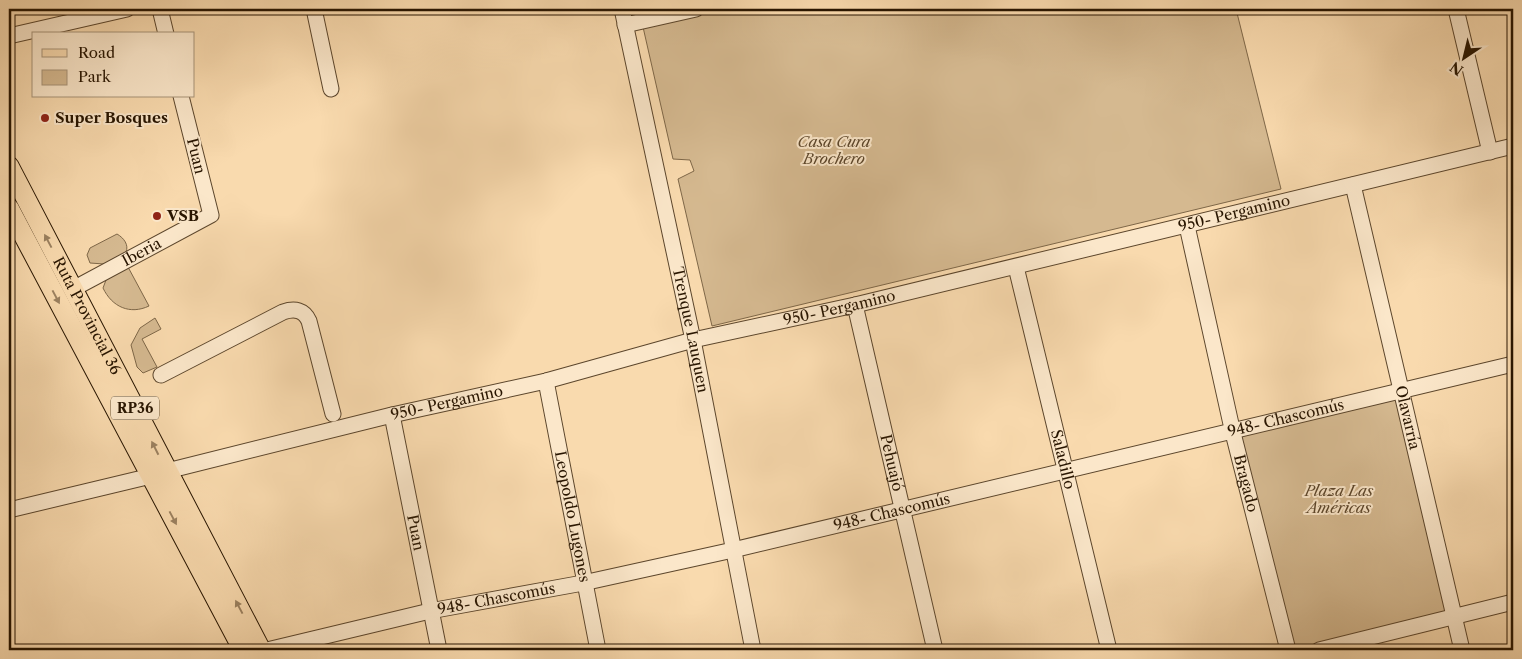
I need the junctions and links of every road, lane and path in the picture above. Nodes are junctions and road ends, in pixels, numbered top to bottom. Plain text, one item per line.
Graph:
1 (126, 9) edge
2 (160, 9) edge
3 (314, 9) edge
4 (622, 9) edge
5 (696, 9) edge
6 (1456, 9) edge
7 (626, 25) junction
8 (166, 32) edge
9 (9, 36) edge
10 (331, 89) dead end
11 (182, 98) edge
12 (1513, 146) edge
13 (1490, 152) junction
14 (9, 166) edge
15 (1352, 185) junction
16 (9, 208) edge
17 (211, 215) joint
18 (1187, 226) junction
19 (1016, 267) junction
20 (73, 289) junction
21 (855, 305) junction
22 (693, 340) junction
23 (1513, 364) edge
24 (161, 374) dead end
25 (546, 381) junction
26 (1402, 391) junction
27 (333, 414) dead end
28 (392, 415) junction
29 (1233, 432) junction
30 (1067, 470) junction
31 (159, 474) junction
32 (9, 510) edge
33 (903, 511) junction
34 (733, 550) junction
35 (583, 583) junction
36 (1513, 602) edge
37 (430, 611) junction
38 (1455, 616) junction
39 (243, 650) edge
40 (261, 650) edge
41 (268, 650) edge
42 (439, 650) edge
43 (598, 650) edge
44 (753, 650) edge
45 (935, 650) edge
46 (1109, 650) edge
47 (1288, 650) edge
48 (1319, 650) edge
49 (1462, 650) edge

1 - 9 street
2 - 8 street
3 - 10 street
4 - 7 street, Trenque Lauquen
5 - 7 street
6 - 13 street
7 - 22 street, Trenque Lauquen
11 - 17 street, Puan
12 - 13 street, 950- Pergamino
13 - 15 street, 950- Pergamino
20 -> 14 main road, Ruta Provincial 36 / RP36
15 - 18 street, 950- Pergamino
15 - 26 street, Olavarría
16 -> 31 main road, Ruta Provincial 36 / RP36
17 - 20 street, Iberia
18 - 19 street, 950- Pergamino
18 - 29 street, Bragado
19 - 21 street, 950- Pergamino
19 - 30 street, Saladillo
31 -> 20 main road, Ruta Provincial 36 / RP36
21 - 22 street, 950- Pergamino
21 - 33 street, Pehuajó
22 - 25 street, 950- Pergamino
22 - 34 street, Trenque Lauquen
23 - 26 street, 948- Chascomús
24 - 27 street
25 - 28 street, 950- Pergamino
25 - 35 street, Leopoldo Lugones
26 - 29 street, 948- Chascomús
26 - 38 street, Olavarría
28 - 31 street, 950- Pergamino
28 - 37 street, Puan
29 - 30 street, 948- Chascomús
29 - 47 street, Bragado
30 - 33 street, 948- Chascomús
30 - 46 street, Saladillo
31 - 32 street, 950- Pergamino
31 -> 39 main road, Ruta Provincial 36 / RP36
40 -> 31 main road, Ruta Provincial 36 / RP36
33 - 34 street, 948- Chascomús
33 - 45 street, Pehuajó
34 - 35 street, 948- Chascomús
34 - 44 street, Trenque Lauquen
35 - 37 street, 948- Chascomús
35 - 43 street, Leopoldo Lugones
36 - 38 street
37 - 41 street, 948- Chascomús
37 - 42 street, Puan
38 - 48 street
38 - 49 street, Olavarría

